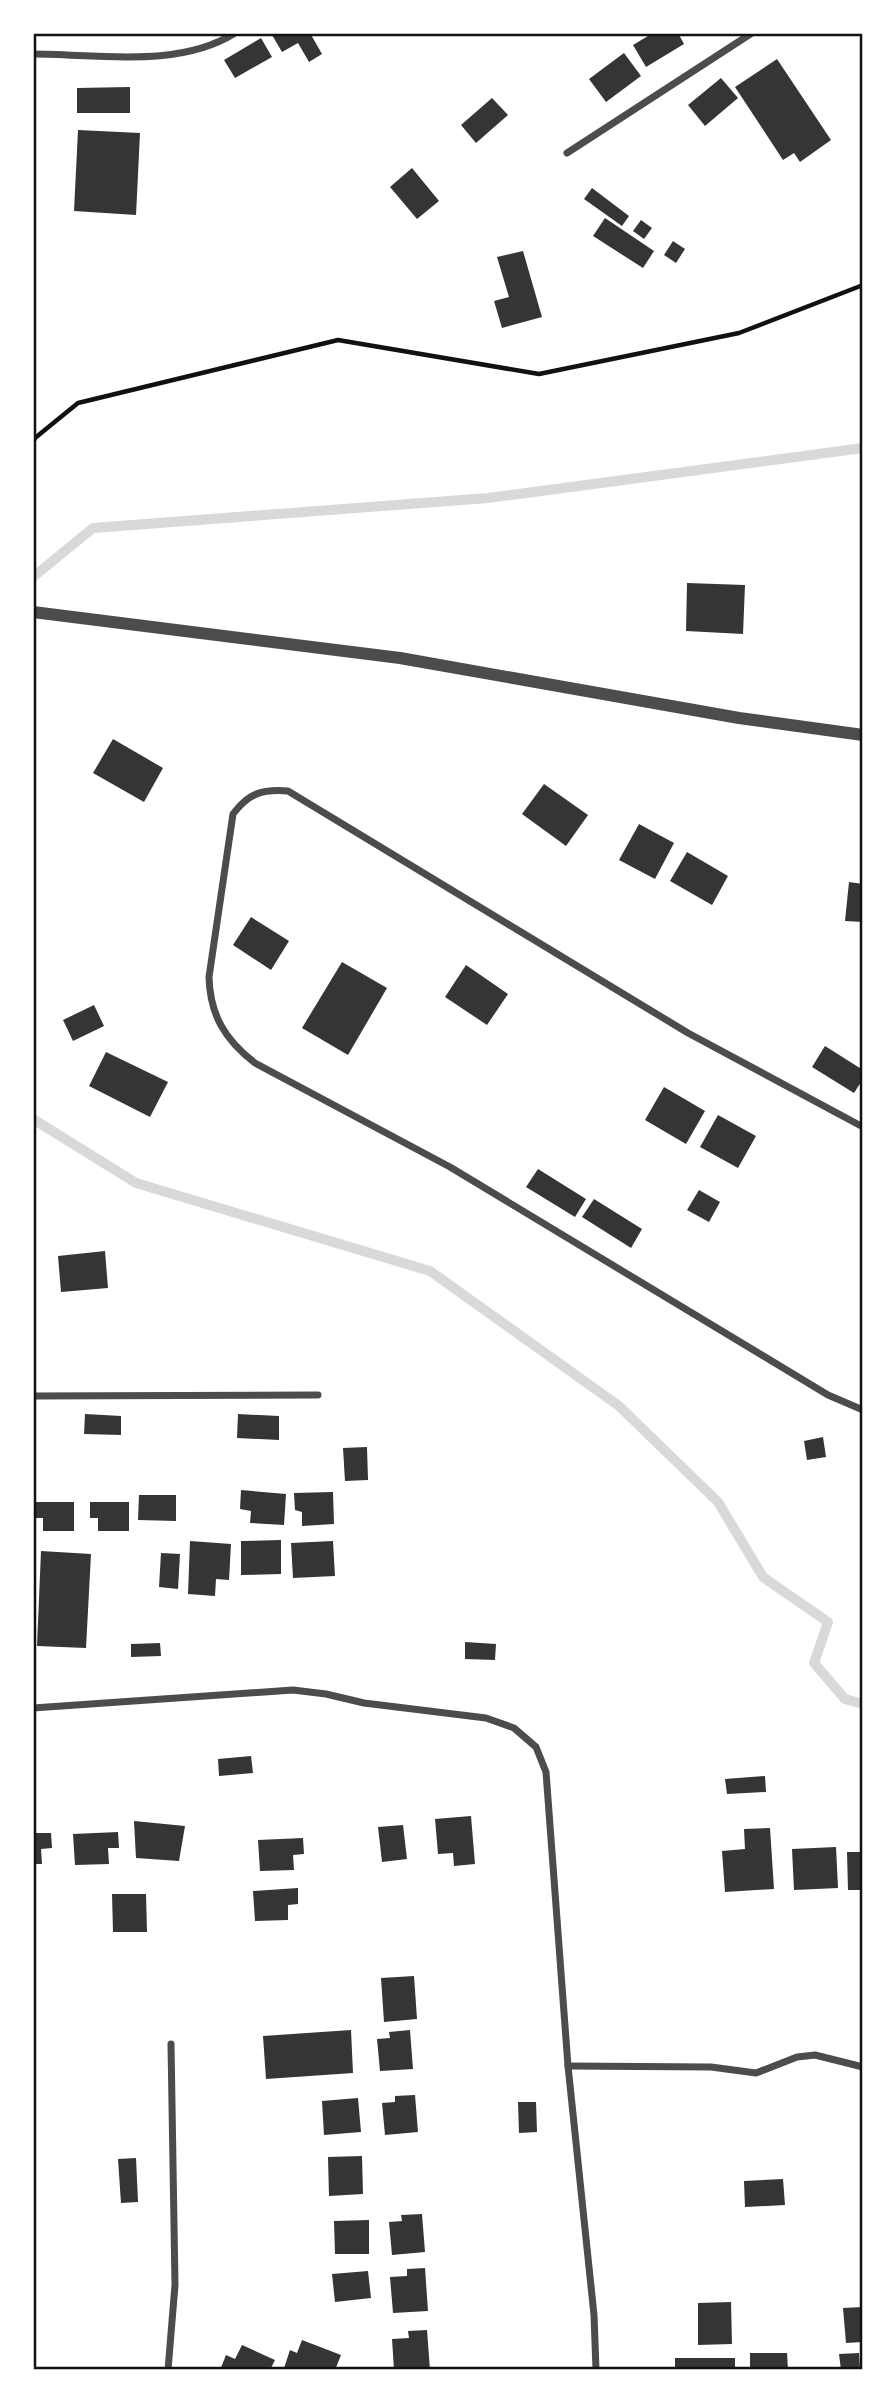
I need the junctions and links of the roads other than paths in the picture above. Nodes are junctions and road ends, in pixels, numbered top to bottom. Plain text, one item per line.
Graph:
1 (235, 33) edge
2 (752, 33) edge
3 (33, 54) edge
4 (567, 153) dead end
5 (33, 612) edge
6 (863, 735) edge
7 (863, 1127) edge
8 (318, 1395) dead end
9 (33, 1396) edge
10 (863, 1410) edge
11 (33, 1708) edge
12 (172, 2044) dead end
13 (568, 2066) junction
14 (863, 2067) edge
15 (168, 2370) edge
16 (596, 2370) edge

1 - 3 street
2 - 4 street
5 - 6 street
7 - 10 street
8 - 9 street
11 - 13 street
12 - 15 street
13 - 14 street
13 - 16 street

